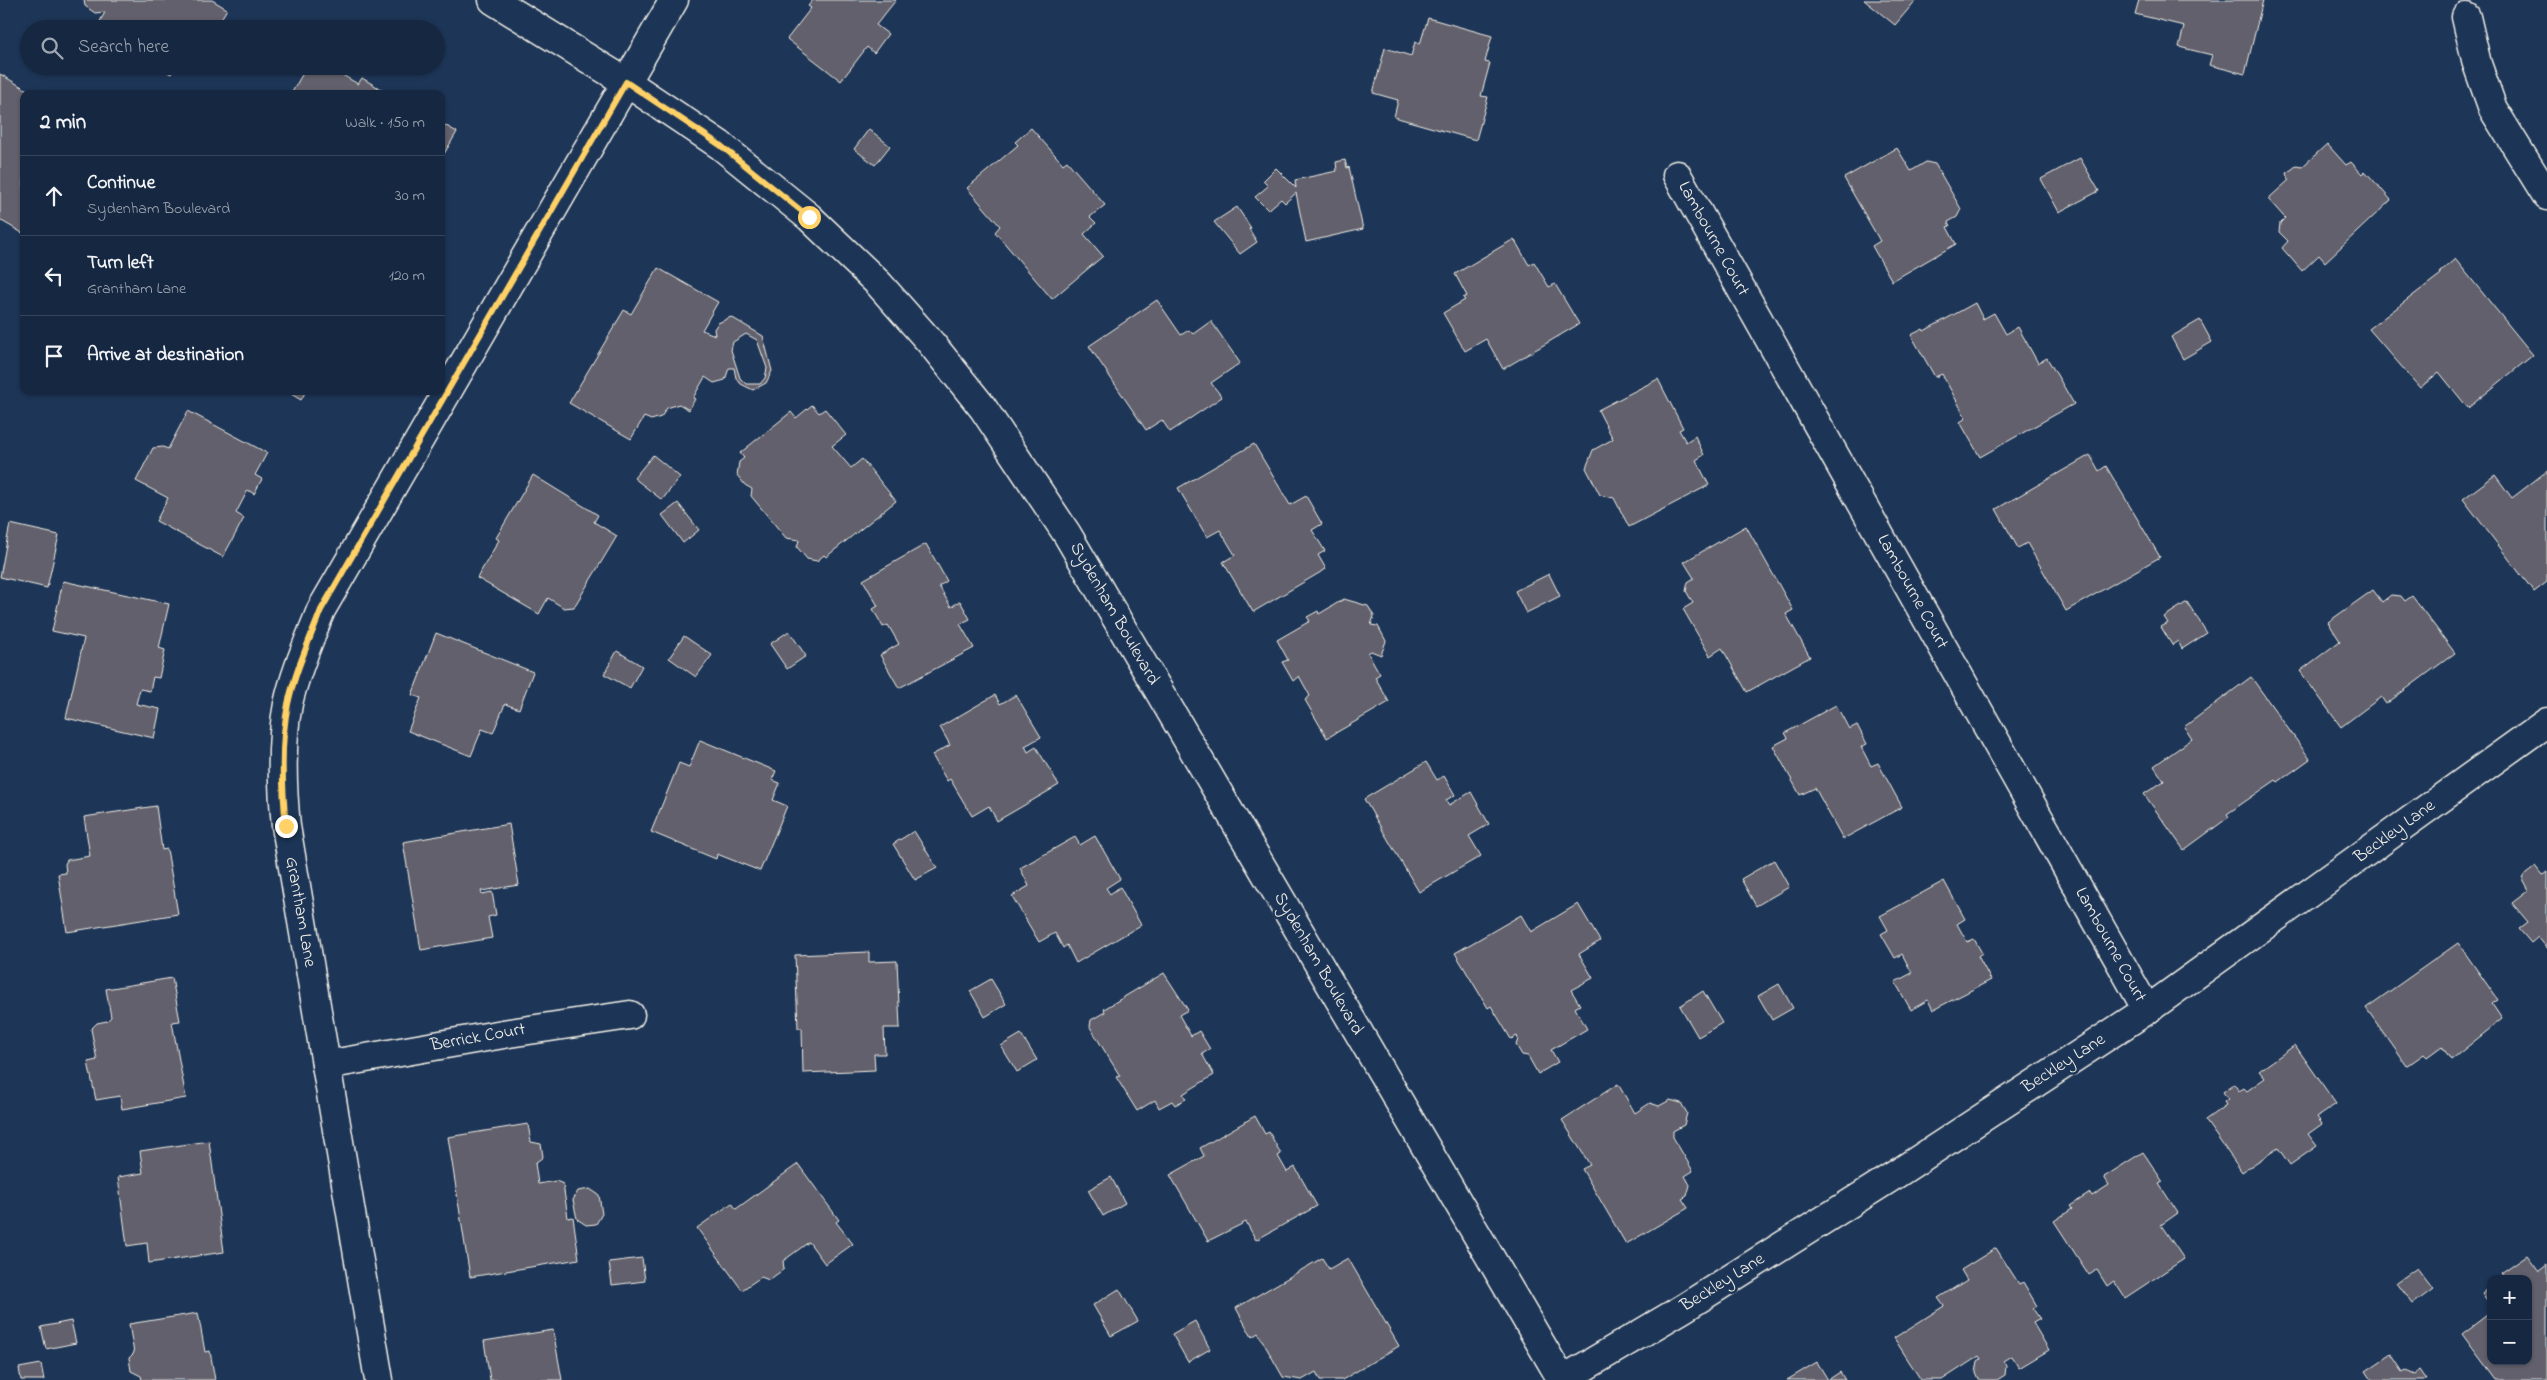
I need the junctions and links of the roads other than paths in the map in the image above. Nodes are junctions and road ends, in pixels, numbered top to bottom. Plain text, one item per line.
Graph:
1 (493, 0) edge
2 (674, 0) edge
3 (2466, 17) dead end
4 (626, 82) junction
5 (1677, 174) dead end
6 (2547, 196) edge
7 (2547, 722) edge
8 (2147, 1010) junction
9 (630, 1015) dead end
10 (326, 1065) junction
11 (379, 1380) edge
12 (1562, 1380) edge

1 - 4 street, Sydenham Boulevard
2 - 4 street, Grantham Lane
3 - 6 street
4 - 10 street, Grantham Lane
4 - 12 street, Sydenham Boulevard
5 - 8 street, Lambourne Court
7 - 8 street, Beckley Lane
8 - 12 street, Beckley Lane
9 - 10 street, Berrick Court
10 - 11 street, Grantham Lane

